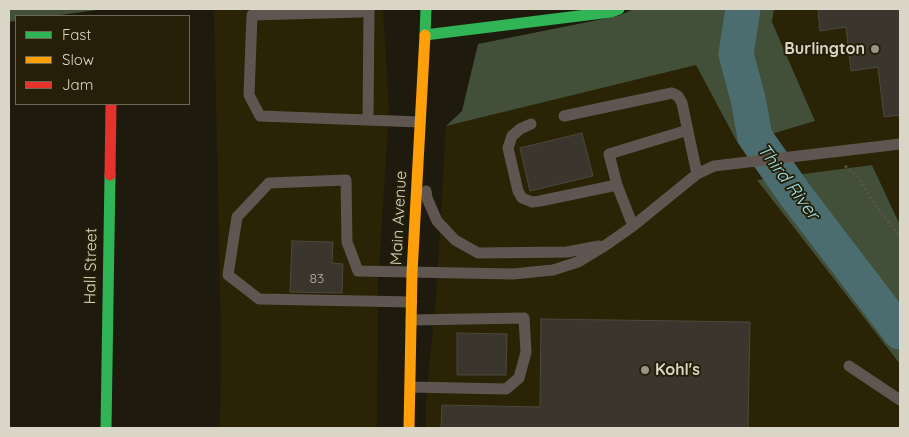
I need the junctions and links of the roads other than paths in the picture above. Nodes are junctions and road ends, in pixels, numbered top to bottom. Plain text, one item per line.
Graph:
1 (369, 9) edge
2 (426, 9) edge
3 (619, 9) edge
4 (425, 35) junction
5 (111, 105) edge
6 (564, 116) dead end
7 (368, 120) junction
8 (420, 122) junction
9 (532, 124) dead end
10 (688, 130) junction
11 (900, 144) edge
12 (418, 148) junction
13 (697, 174) junction
14 (617, 185) junction
15 (633, 226) junction
16 (606, 244) junction
17 (412, 273) junction
18 (412, 302) junction
19 (411, 320) junction
20 (848, 366) dead end
21 (410, 387) junction
22 (900, 400) edge
23 (106, 428) edge
24 (409, 428) edge

1 - 7 lane
1 - 7 lane
2 - 4 main road, Main Avenue
3 - 4 main road
4 - 8 main road, Main Avenue
5 - 23 main road, Hall Street
6 - 10 lane
7 - 8 lane
8 - 12 main road, Main Avenue
9 - 14 lane
10 - 13 lane
10 - 14 lane
11 - 13 lane
12 - 16 lane
12 - 17 main road, Main Avenue
13 - 15 lane
14 - 15 lane
15 - 16 lane
16 - 17 lane
17 - 18 main road, Main Avenue
17 - 18 lane
18 - 19 main road, Main Avenue
19 - 21 main road, Main Avenue
19 - 21 lane
20 - 22 lane
21 - 24 main road, Main Avenue

